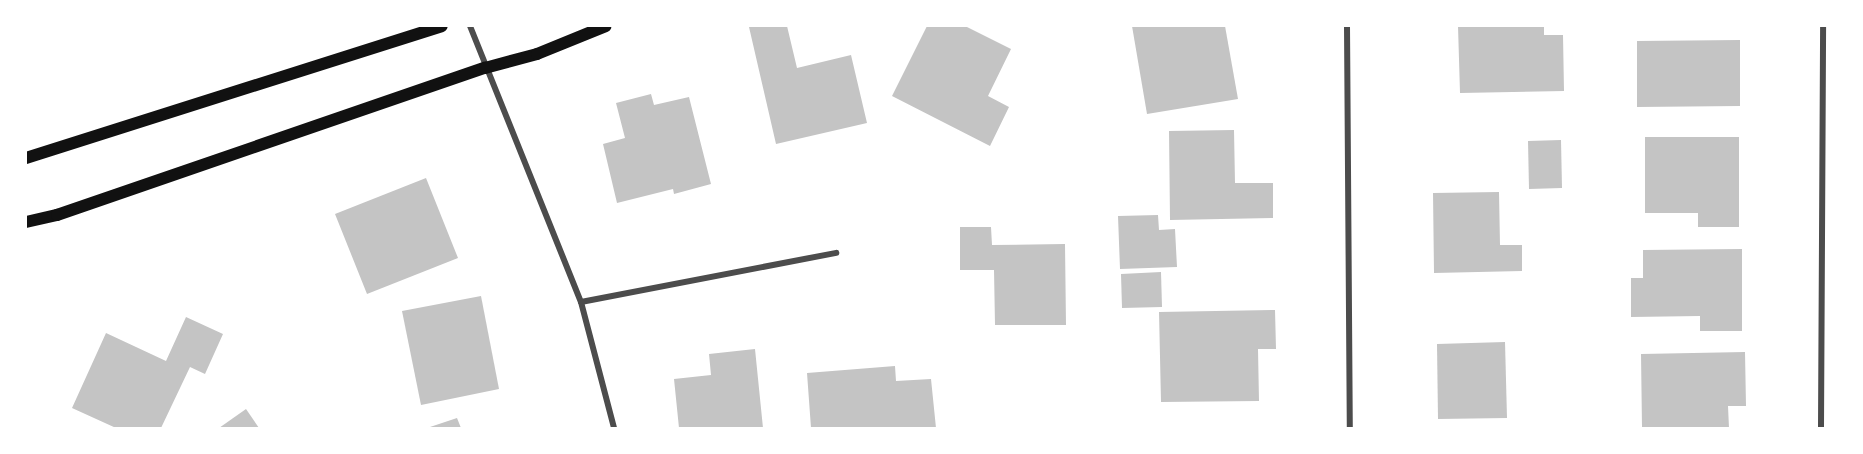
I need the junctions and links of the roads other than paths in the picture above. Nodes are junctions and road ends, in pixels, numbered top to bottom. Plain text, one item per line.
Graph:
1 (441, 26) edge
2 (470, 26) edge
3 (606, 26) edge
4 (1347, 26) edge
5 (1823, 26) edge
6 (485, 68) junction
7 (26, 158) edge
8 (26, 222) edge
9 (836, 253) dead end
10 (581, 302) junction
11 (614, 429) edge
12 (1350, 429) edge
13 (1821, 429) edge

1 - 7 main road
2 - 6 street
3 - 6 main road
4 - 12 street
5 - 13 street
6 - 8 main road
6 - 10 street
9 - 10 street
10 - 11 street

